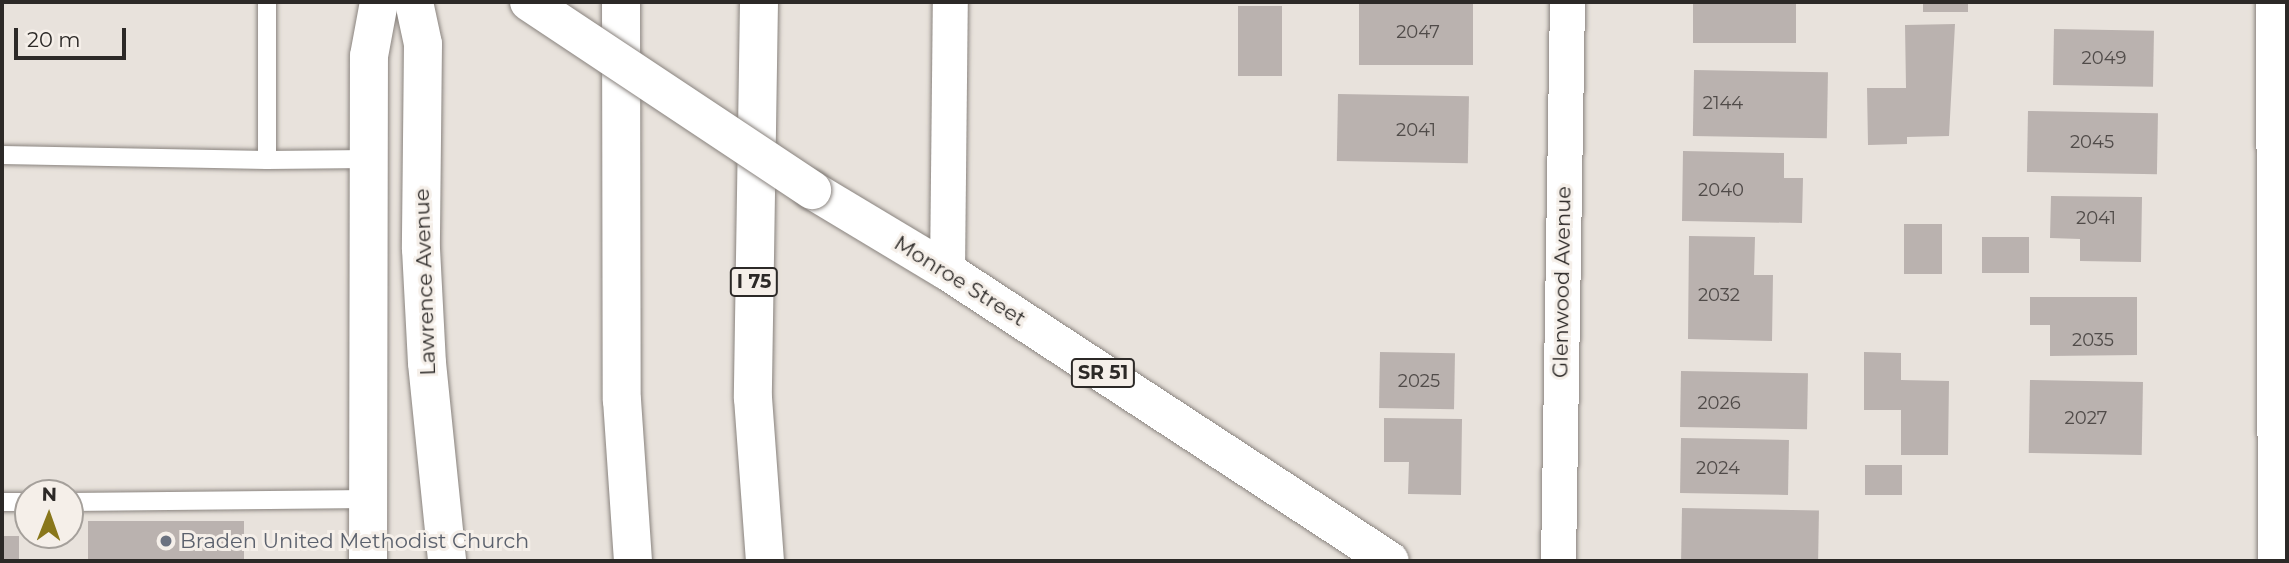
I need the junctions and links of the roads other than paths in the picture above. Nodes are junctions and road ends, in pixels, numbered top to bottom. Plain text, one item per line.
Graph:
1 (267, 2) edge
2 (352, 2) edge
3 (379, 2) edge
4 (414, 2) edge
5 (529, 2) edge
6 (621, 2) edge
7 (758, 2) edge
8 (950, 2) edge
9 (1567, 2) edge
10 (2273, 2) edge
11 (369, 56) junction
12 (2, 155) edge
13 (369, 159) junction
14 (267, 160) junction
15 (947, 271) junction
16 (368, 499) junction
17 (84, 502) edge
18 (368, 561) edge
19 (447, 561) edge
20 (633, 561) edge
21 (765, 561) edge
22 (1390, 561) edge
23 (1558, 561) edge
24 (2275, 561) edge

1 - 14 lane
2 - 11 main road
3 - 11 main road
4 - 19 main road, Lawrence Avenue
5 - 15 main road, Monroe Street / SR 51, bridge
6 - 20 main road
7 - 21 main road, I 75
8 - 15 street
9 - 23 street, Glenwood Avenue
10 - 24 street
11 - 13 main road
12 - 14 lane
13 - 14 lane
13 - 16 main road
15 - 22 main road, Monroe Street / SR 51
16 - 17 lane
16 - 18 main road

